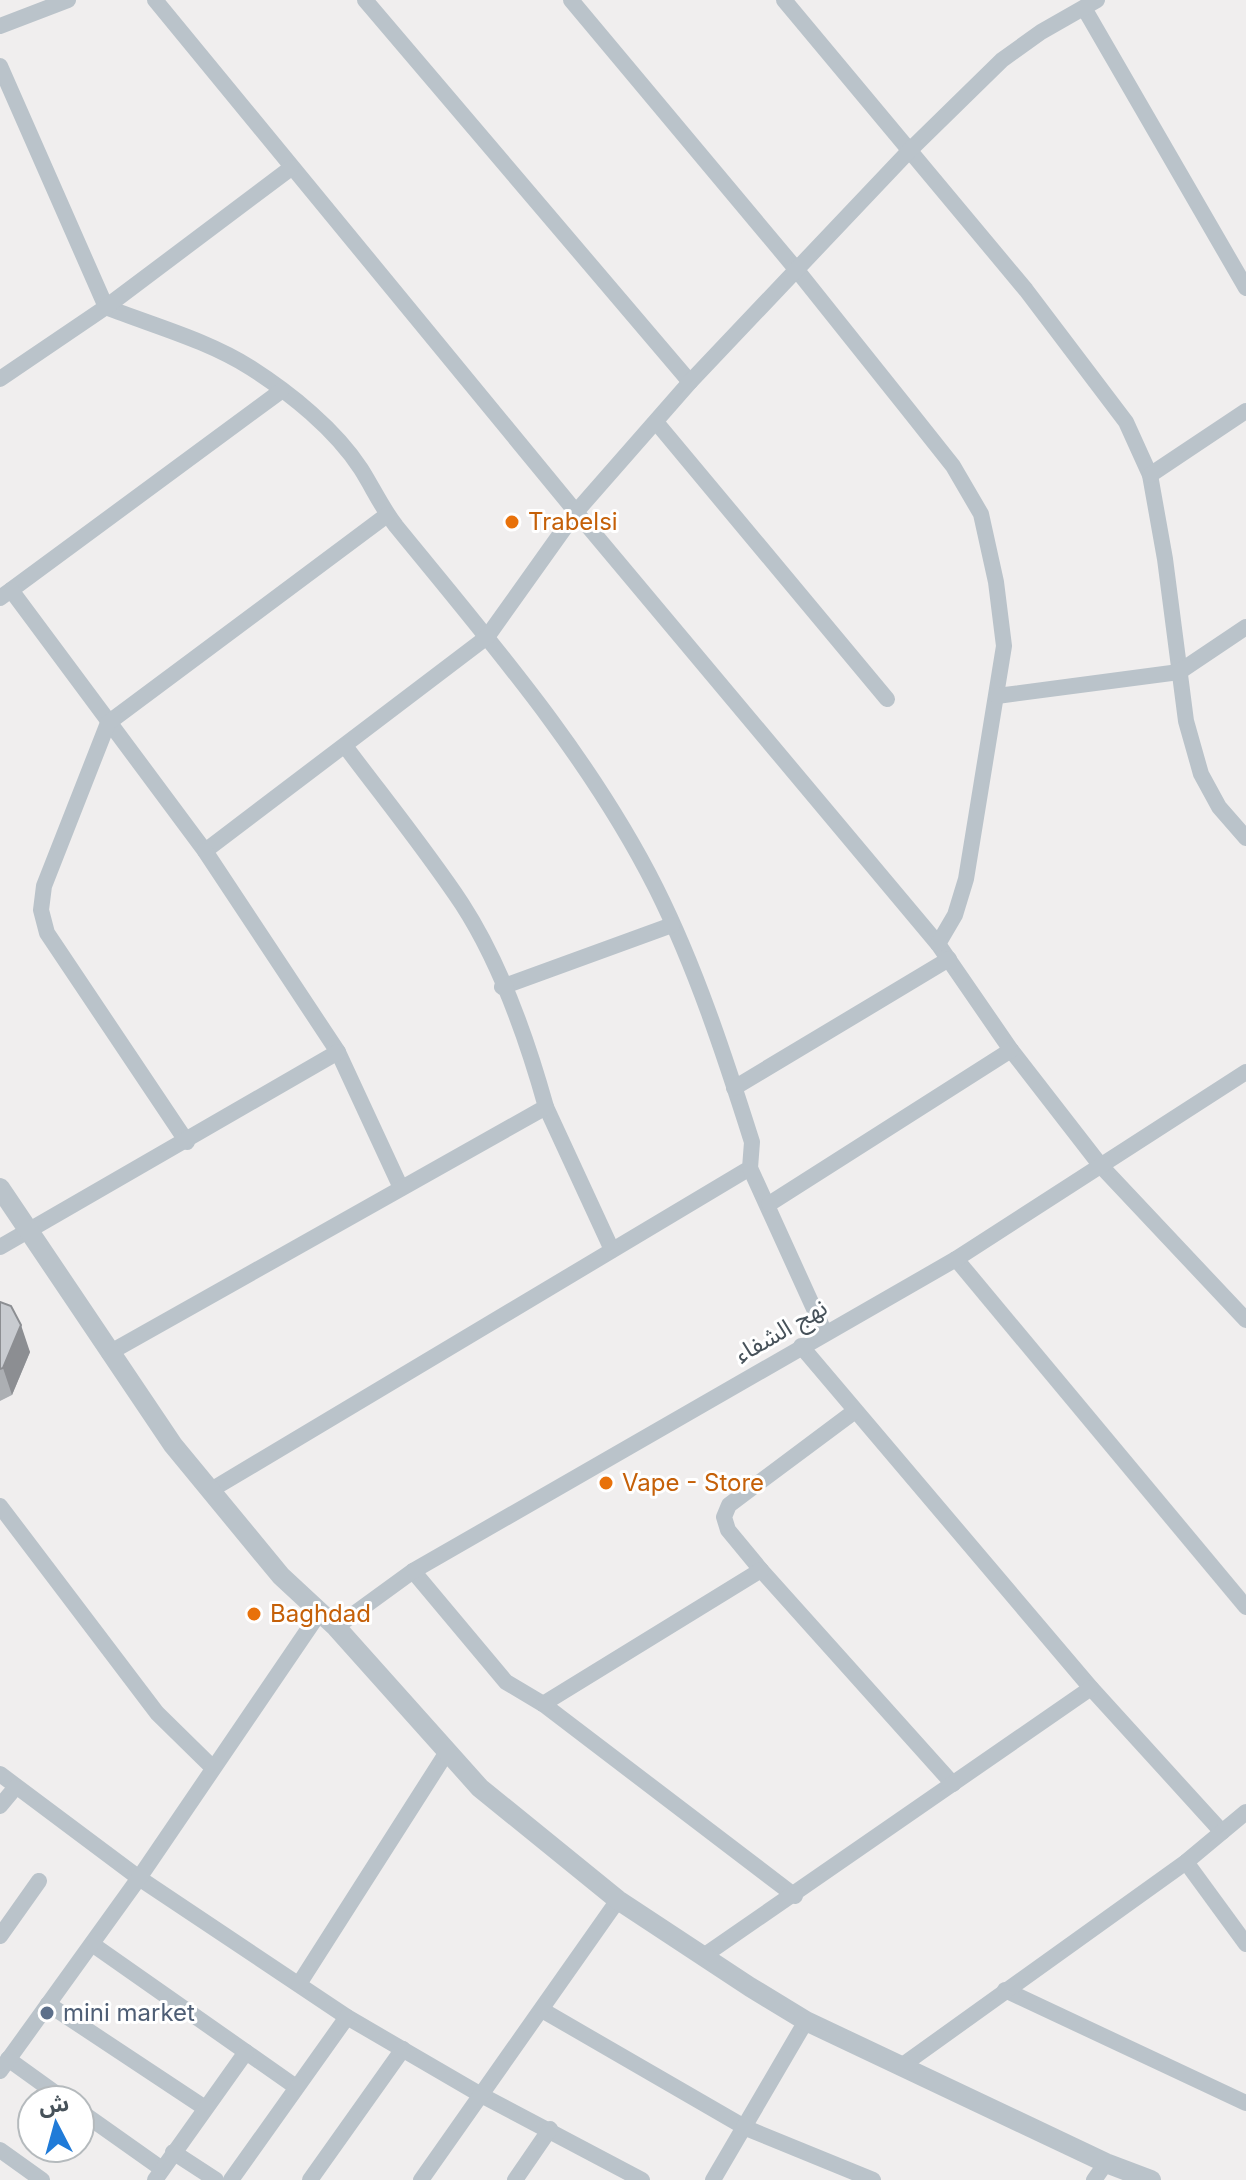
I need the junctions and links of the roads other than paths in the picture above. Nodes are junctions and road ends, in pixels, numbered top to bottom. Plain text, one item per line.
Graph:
1 (68, 0) edge
2 (155, 0) edge
3 (365, 0) edge
4 (571, 0) edge
5 (784, 0) edge
6 (1090, 4) edge
7 (0, 26) edge
8 (0, 66) edge
9 (909, 151) junction
10 (291, 168) junction
11 (796, 269) junction
12 (1246, 288) edge
13 (106, 307) junction
14 (0, 379) edge
15 (690, 382) junction
16 (281, 391) junction
17 (1246, 411) edge
18 (656, 422) junction
19 (1150, 475) junction
20 (576, 512) junction
21 (387, 515) junction
22 (5, 594) edge
23 (1246, 627) edge
24 (487, 637) junction
25 (1179, 672) junction
26 (997, 696) junction
27 (887, 699) dead end
28 (108, 723) junction
29 (345, 746) junction
30 (1246, 838) edge
31 (205, 851) junction
32 (672, 925) junction
33 (938, 944) junction
34 (949, 959) junction
35 (502, 987) junction
36 (1011, 1050) junction
37 (338, 1052) junction
38 (1246, 1072) edge
39 (734, 1088) junction
40 (546, 1107) junction
41 (187, 1142) junction
42 (1101, 1166) junction
43 (750, 1168) junction
44 (0, 1188) edge
45 (401, 1188) junction
46 (769, 1204) junction
47 (30, 1231) junction
48 (0, 1247) edge
49 (612, 1250) junction
50 (956, 1259) junction
51 (1243, 1311) edge
52 (825, 1333) junction
53 (801, 1346) junction
54 (109, 1353) junction
55 (855, 1411) junction
56 (211, 1490) junction
57 (0, 1506) edge
58 (761, 1570) junction
59 (413, 1571) junction
60 (1246, 1607) edge
61 (320, 1612) junction
62 (336, 1627) junction
63 (1091, 1688) junction
64 (543, 1704) junction
65 (447, 1752) junction
66 (213, 1768) junction
67 (0, 1774) edge
68 (953, 1784) junction
69 (15, 1788) junction
70 (0, 1806) edge
71 (1246, 1812) edge
72 (1222, 1832) junction
73 (1186, 1862) junction
74 (139, 1878) junction
75 (39, 1881) dead end
76 (795, 1896) junction
77 (618, 1900) junction
78 (0, 1936) edge
79 (92, 1944) junction
80 (1246, 1944) edge
81 (702, 1957) junction
82 (299, 1984) junction
83 (1005, 1990) junction
84 (48, 2004) junction
85 (542, 2010) junction
86 (347, 2017) junction
87 (806, 2021) junction
88 (403, 2049) junction
89 (246, 2052) junction
90 (4, 2065) edge
91 (900, 2067) junction
92 (37, 2084) edge
93 (296, 2087) junction
94 (481, 2095) junction
95 (1246, 2103) edge
96 (205, 2108) junction
97 (96, 2124) edge
98 (746, 2128) junction
99 (550, 2129) junction
100 (0, 2150) edge
101 (173, 2152) junction
102 (1106, 2163) junction
103 (616, 2165) junction
104 (158, 2175) edge
105 (42, 2180) edge
106 (216, 2180) edge
107 (231, 2180) edge
108 (310, 2180) edge
109 (421, 2180) edge
110 (515, 2180) edge
111 (605, 2180) edge
112 (642, 2180) edge
113 (713, 2180) edge
114 (873, 2180) edge
115 (1094, 2180) edge
116 (1151, 2180) edge

1 - 7 street
2 - 10 street
3 - 15 street
4 - 11 street
5 - 9 street
6 - 9 street
6 - 12 street
8 - 13 street
9 - 11 street
9 - 19 street
10 - 13 street
10 - 20 street
11 - 15 street
11 - 26 street
13 - 14 street
13 - 16 street
15 - 18 street
16 - 21 street
16 - 22 street
17 - 19 street
18 - 20 street
18 - 27 street
19 - 25 street
20 - 24 street
20 - 33 street
21 - 24 street
21 - 28 street
22 - 28 street
23 - 25 street
24 - 29 street
24 - 32 street
25 - 26 street
25 - 30 street
26 - 33 street
28 - 31 street
28 - 41 street
29 - 31 street
29 - 35 street
31 - 37 street
32 - 35 street
32 - 39 street
33 - 34 street
34 - 36 street
34 - 39 street
35 - 40 street
36 - 42 street
36 - 46 street
37 - 41 street
37 - 45 street
38 - 42 street, نهج الشفاء
39 - 43 street
40 - 45 street
40 - 49 street
41 - 47 street
42 - 50 street, نهج الشفاء
42 - 51 street
43 - 46 street
43 - 49 street
44 - 47 street
45 - 54 street
46 - 52 street
47 - 48 street
47 - 54 street
49 - 56 street
50 - 52 street, نهج الشفاء
50 - 60 street
52 - 53 street, نهج الشفاء
53 - 55 street
53 - 59 street, نهج الشفاء
54 - 56 street
55 - 58 street
55 - 63 street
56 - 61 street
57 - 66 street
58 - 64 street
58 - 68 street
59 - 62 street, نهج الشفاء
59 - 64 street
61 - 62 street
61 - 66 street
62 - 65 street
63 - 68 street
63 - 72 street
64 - 76 street
65 - 77 street
65 - 82 street
66 - 74 street
67 - 69 street
68 - 76 street
69 - 70 street
69 - 74 street
71 - 72 street
72 - 73 street
73 - 80 street
73 - 83 street
74 - 79 street
74 - 82 street
75 - 78 street
76 - 81 street
77 - 81 street
77 - 85 street
79 - 84 street
79 - 89 street
81 - 87 street
82 - 86 street
83 - 91 street
83 - 95 street
84 - 90 street
84 - 96 street
85 - 94 street
85 - 98 street
86 - 88 street
86 - 93 street
87 - 91 street
87 - 98 street
88 - 94 street
88 - 108 street
89 - 93 street
89 - 96 street
90 - 92 street
91 - 102 street
93 - 107 street
94 - 99 street
94 - 109 street
96 - 101 street
97 - 104 street
98 - 113 street
98 - 114 street
99 - 103 street
99 - 110 street
100 - 105 street
101 - 104 street
101 - 106 street
102 - 115 street
102 - 116 street
103 - 111 street
103 - 112 street

